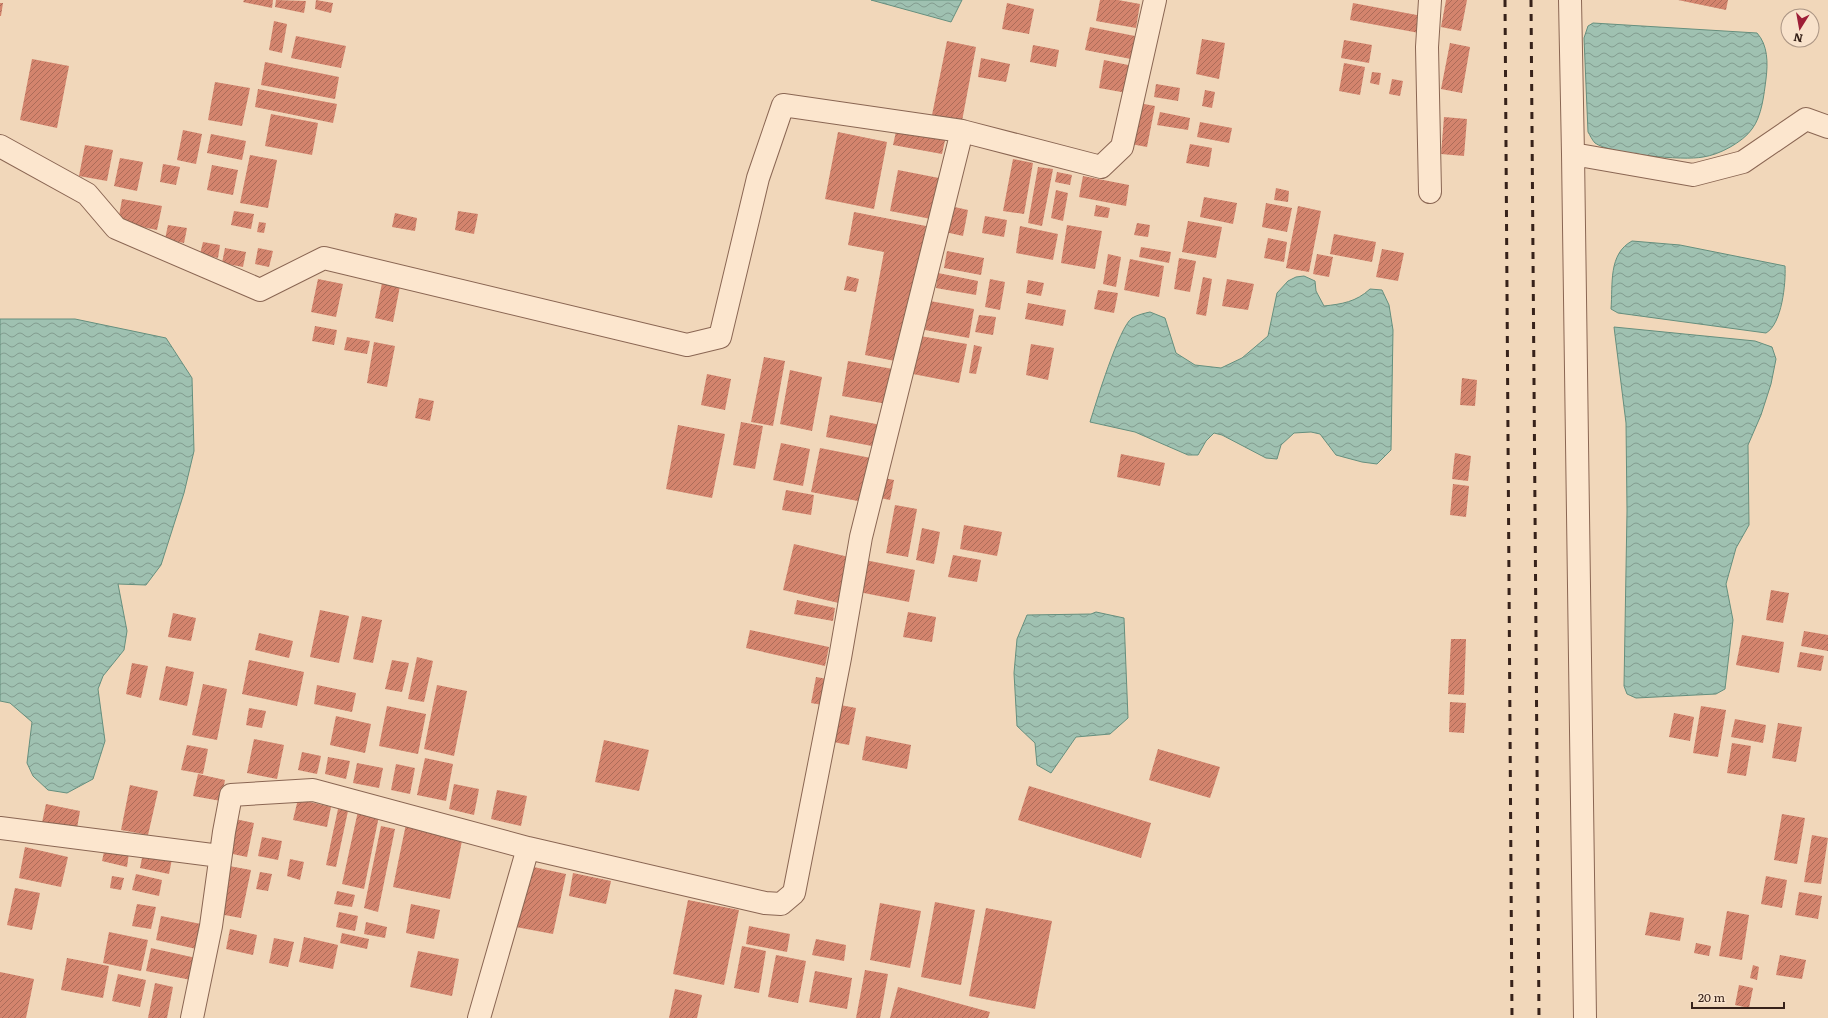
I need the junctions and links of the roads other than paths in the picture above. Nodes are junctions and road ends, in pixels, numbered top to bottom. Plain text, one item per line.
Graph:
1 (1155, 0) edge
2 (1430, 0) edge
3 (1570, 0) edge
4 (1828, 127) edge
5 (962, 131) junction
6 (0, 146) edge
7 (1573, 154) junction
8 (1430, 192) dead end
9 (0, 828) edge
10 (528, 848) junction
11 (220, 856) junction
12 (192, 1018) edge
13 (479, 1018) edge
14 (1585, 1018) edge

1 - 5 street
2 - 8 street
3 - 7 street
4 - 7 street
5 - 6 street
5 - 10 street
7 - 14 street
9 - 11 street
10 - 11 street
10 - 13 street
11 - 12 street

